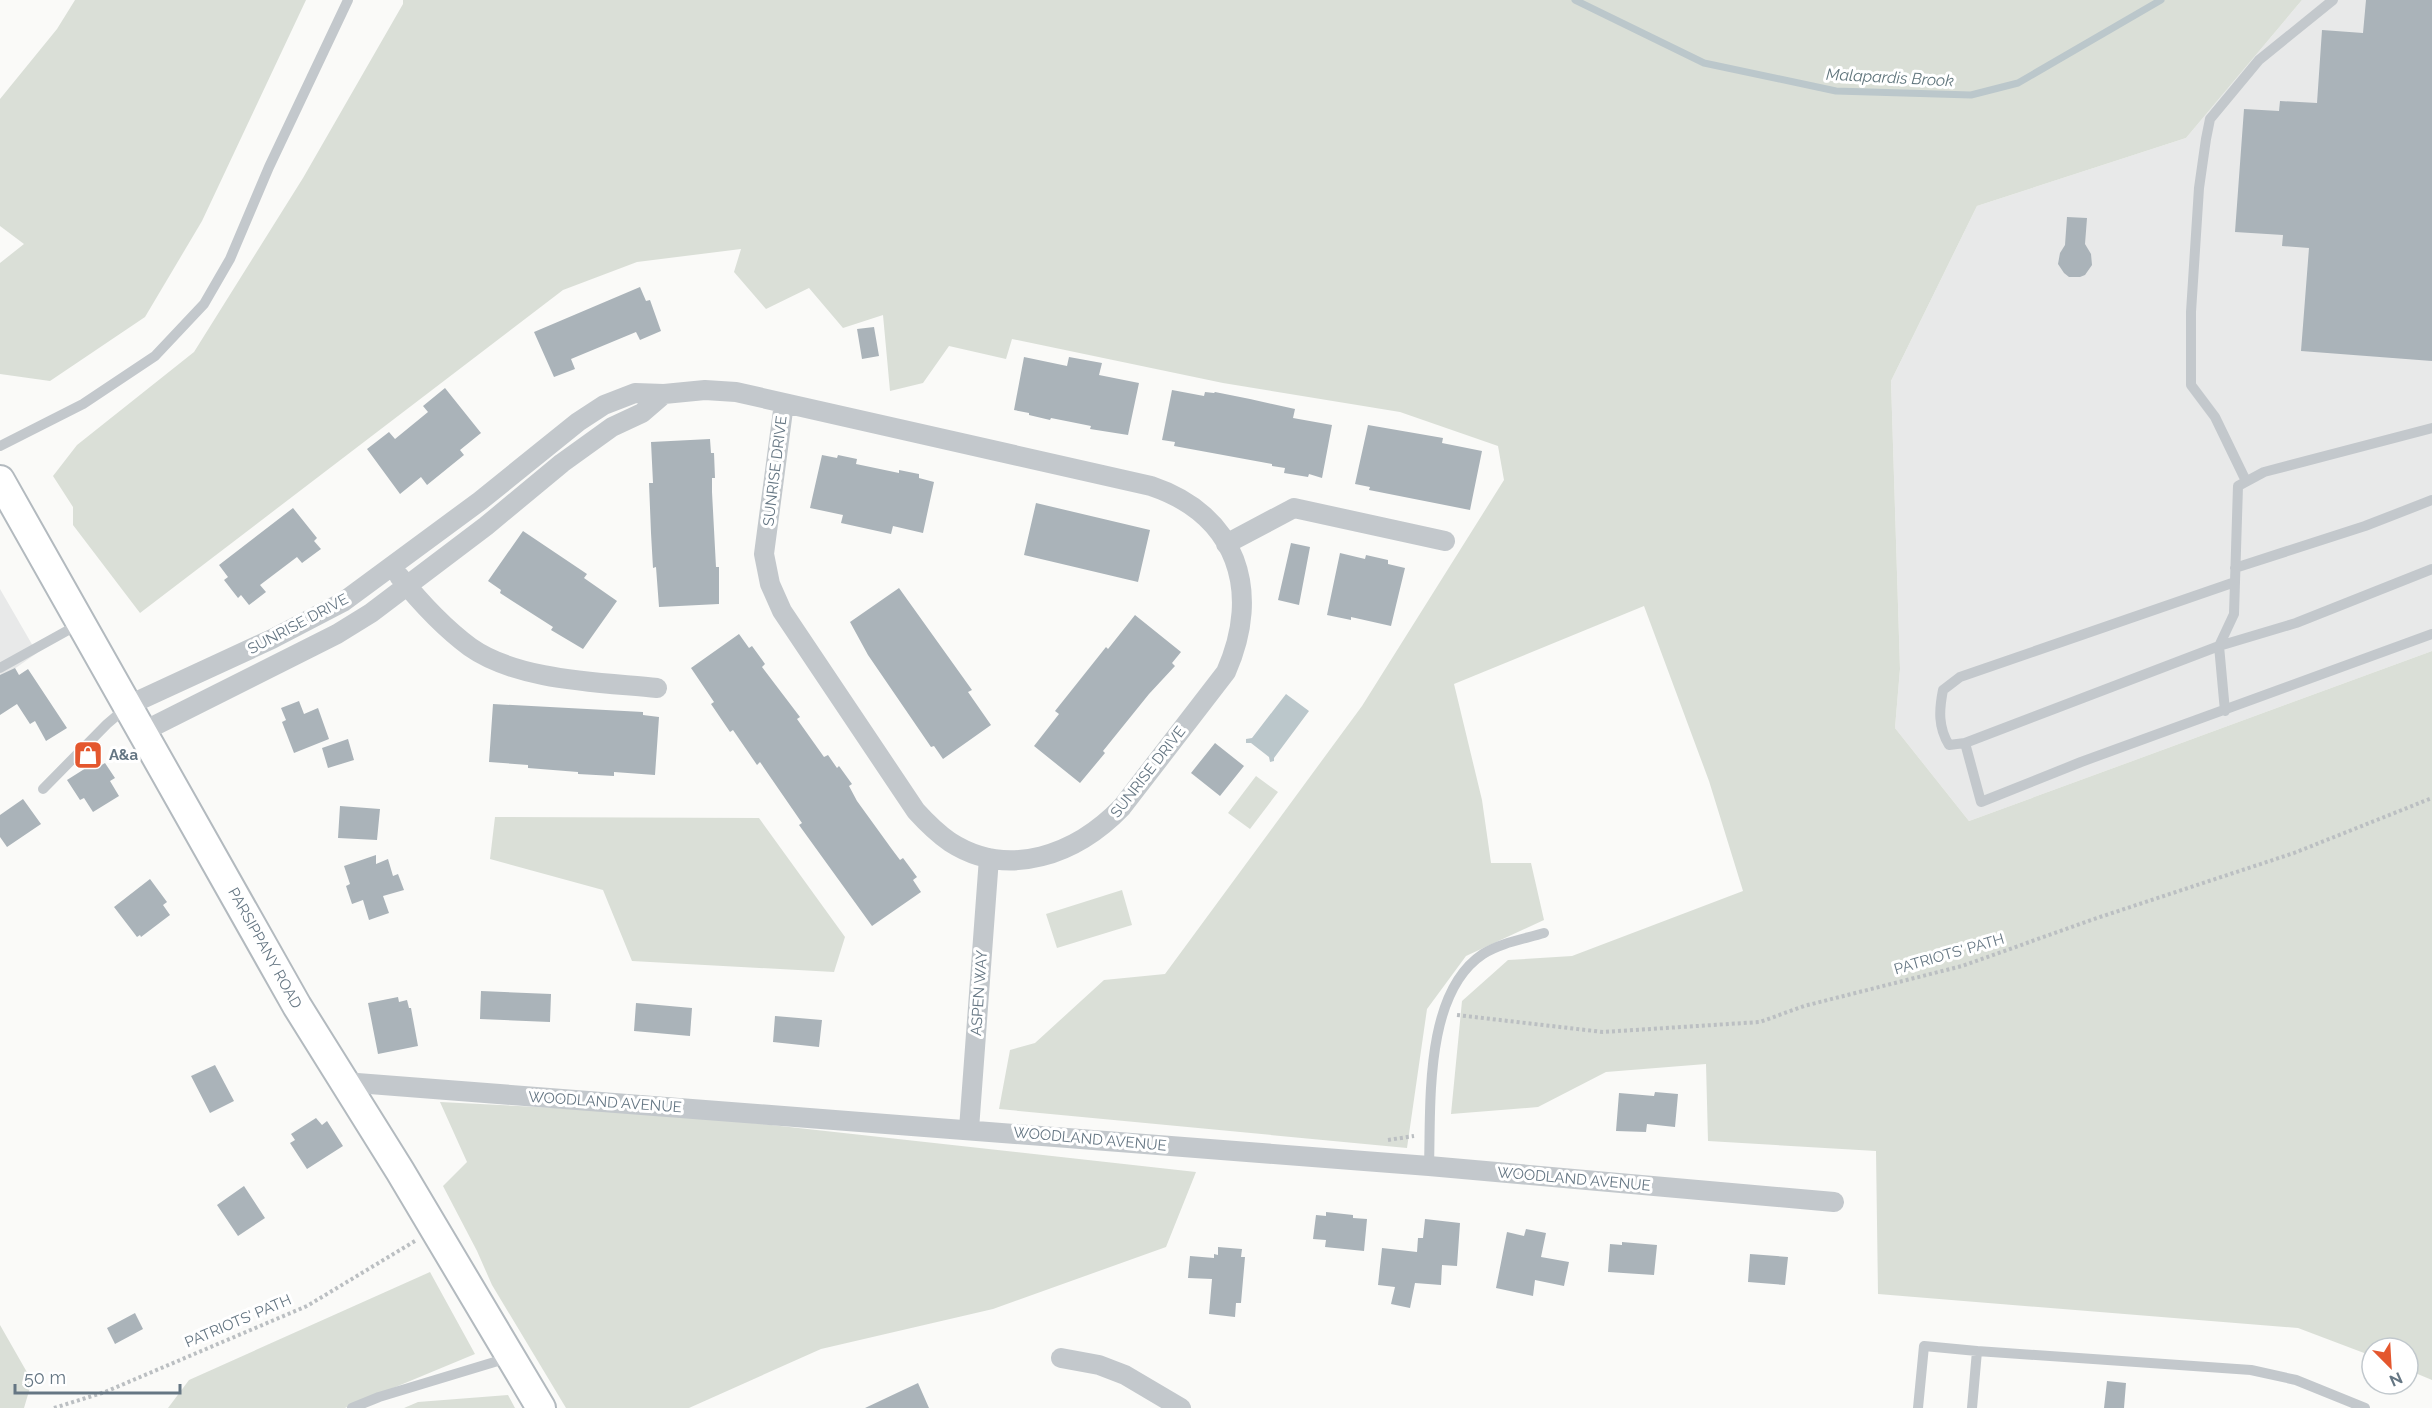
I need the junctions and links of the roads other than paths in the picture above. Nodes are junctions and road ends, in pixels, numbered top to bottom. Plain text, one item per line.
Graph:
1 (348, 0) edge
2 (2333, 0) edge
3 (664, 394) junction
4 (784, 403) junction
5 (2432, 428) edge
6 (548, 444) junction
7 (0, 446) edge
8 (562, 463) junction
9 (2246, 481) junction
10 (7, 498) edge
11 (2432, 500) edge
12 (1445, 541) dead end
13 (1226, 544) junction
14 (392, 566) junction
15 (2235, 568) junction
16 (2432, 569) edge
17 (2235, 582) junction
18 (407, 585) junction
19 (82, 623) junction
20 (2432, 634) edge
21 (2219, 646) junction
22 (0, 668) edge
23 (657, 688) dead end
24 (129, 705) junction
25 (2225, 711) junction
26 (144, 731) junction
27 (1965, 743) junction
28 (43, 789) dead end
29 (989, 858) junction
30 (1544, 933) dead end
31 (345, 1082) junction
32 (969, 1129) junction
33 (1429, 1166) junction
34 (1834, 1202) dead end
35 (1977, 1351) junction
36 (511, 1357) junction
37 (1061, 1358) dead end
38 (352, 1408) edge
39 (541, 1408) edge
40 (1180, 1408) edge
41 (1918, 1408) edge
42 (1972, 1408) edge
43 (2365, 1408) edge

1 - 7 lane
2 - 9 lane
3 - 4 street, SUNRISE DRIVE
3 - 6 street, SUNRISE DRIVE
3 - 8 street, SUNRISE DRIVE
4 - 13 street, SUNRISE DRIVE
4 - 29 street, SUNRISE DRIVE
5 - 9 lane
6 - 8 street
6 - 14 street, SUNRISE DRIVE
8 - 18 street, SUNRISE DRIVE
9 - 15 lane
10 - 19 main road, PARSIPPANY ROAD
11 - 15 lane
12 - 13 street
13 - 29 street, SUNRISE DRIVE
14 - 18 street
14 - 24 street, SUNRISE DRIVE
15 - 17 lane
16 - 21 lane
17 - 21 lane
17 - 27 lane
18 - 23 street
18 - 26 street, SUNRISE DRIVE
19 - 22 lane
19 - 24 main road, PARSIPPANY ROAD
20 - 25 lane
21 - 25 lane
21 - 27 lane
24 - 26 main road, PARSIPPANY ROAD
24 - 28 lane
25 - 27 lane
26 - 31 main road, PARSIPPANY ROAD
29 - 32 street, ASPEN WAY
30 - 33 lane
31 - 32 street, WOODLAND AVENUE
31 - 36 main road, PARSIPPANY ROAD
32 - 33 street, WOODLAND AVENUE
33 - 34 street, WOODLAND AVENUE
35 - 41 lane
35 - 42 lane
35 - 43 lane
36 - 38 lane
36 - 39 main road, PARSIPPANY ROAD
37 - 40 street

